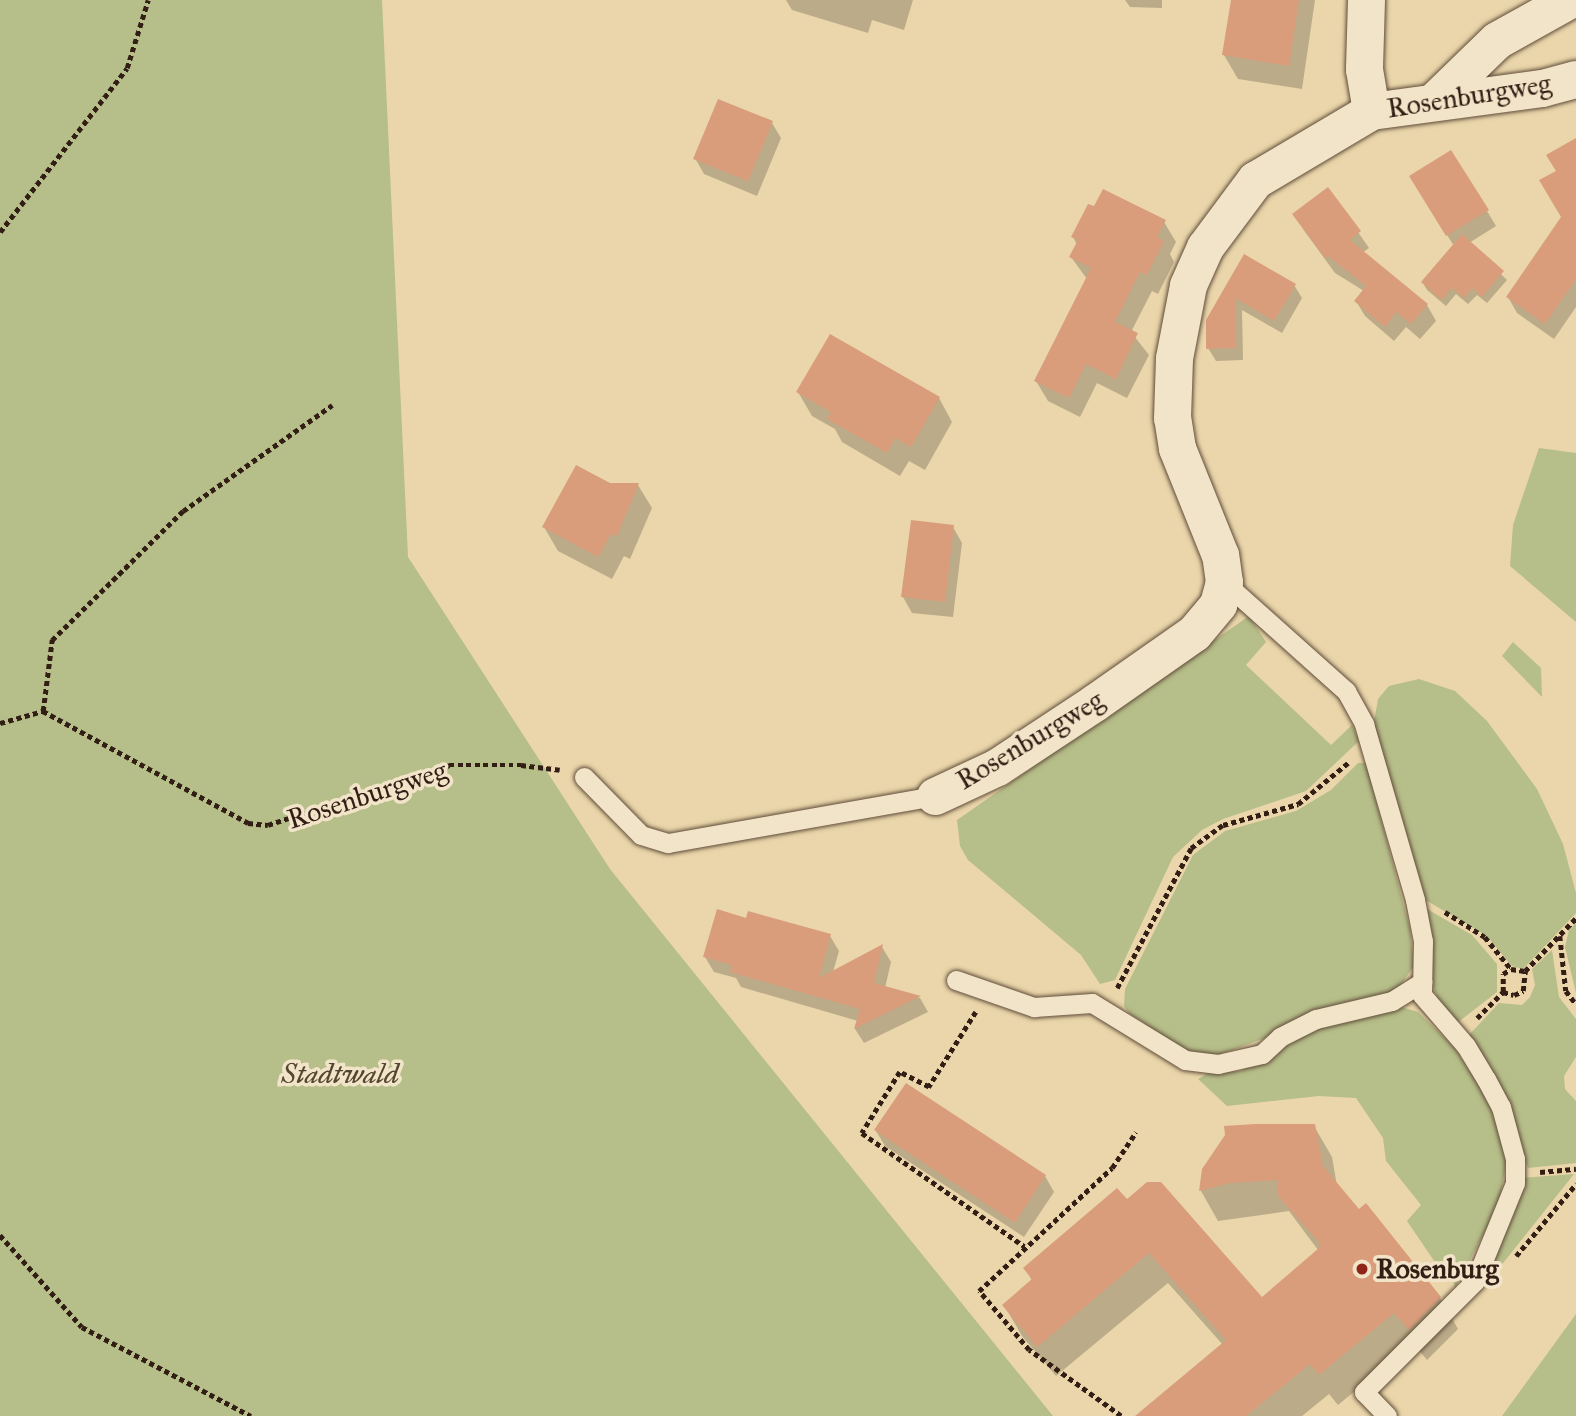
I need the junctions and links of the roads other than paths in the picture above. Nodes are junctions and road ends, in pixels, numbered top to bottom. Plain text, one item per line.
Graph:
1 (1366, 0) edge
2 (1569, 0) edge
3 (1576, 79) edge
4 (1435, 100) junction
5 (1371, 111) junction
6 (1224, 582) junction
7 (584, 777) road end
8 (935, 796) joint
9 (956, 980) dead end
10 (1422, 982) junction
11 (1387, 1416) edge

1 - 5 street
2 - 4 street
3 - 4 street, Rosenburgweg
4 - 5 street, Rosenburgweg
5 - 6 street, Rosenburgweg
6 - 8 street, Rosenburgweg
6 - 10 lane
7 - 8 lane, Rosenburgweg
9 - 10 lane
10 - 11 lane

